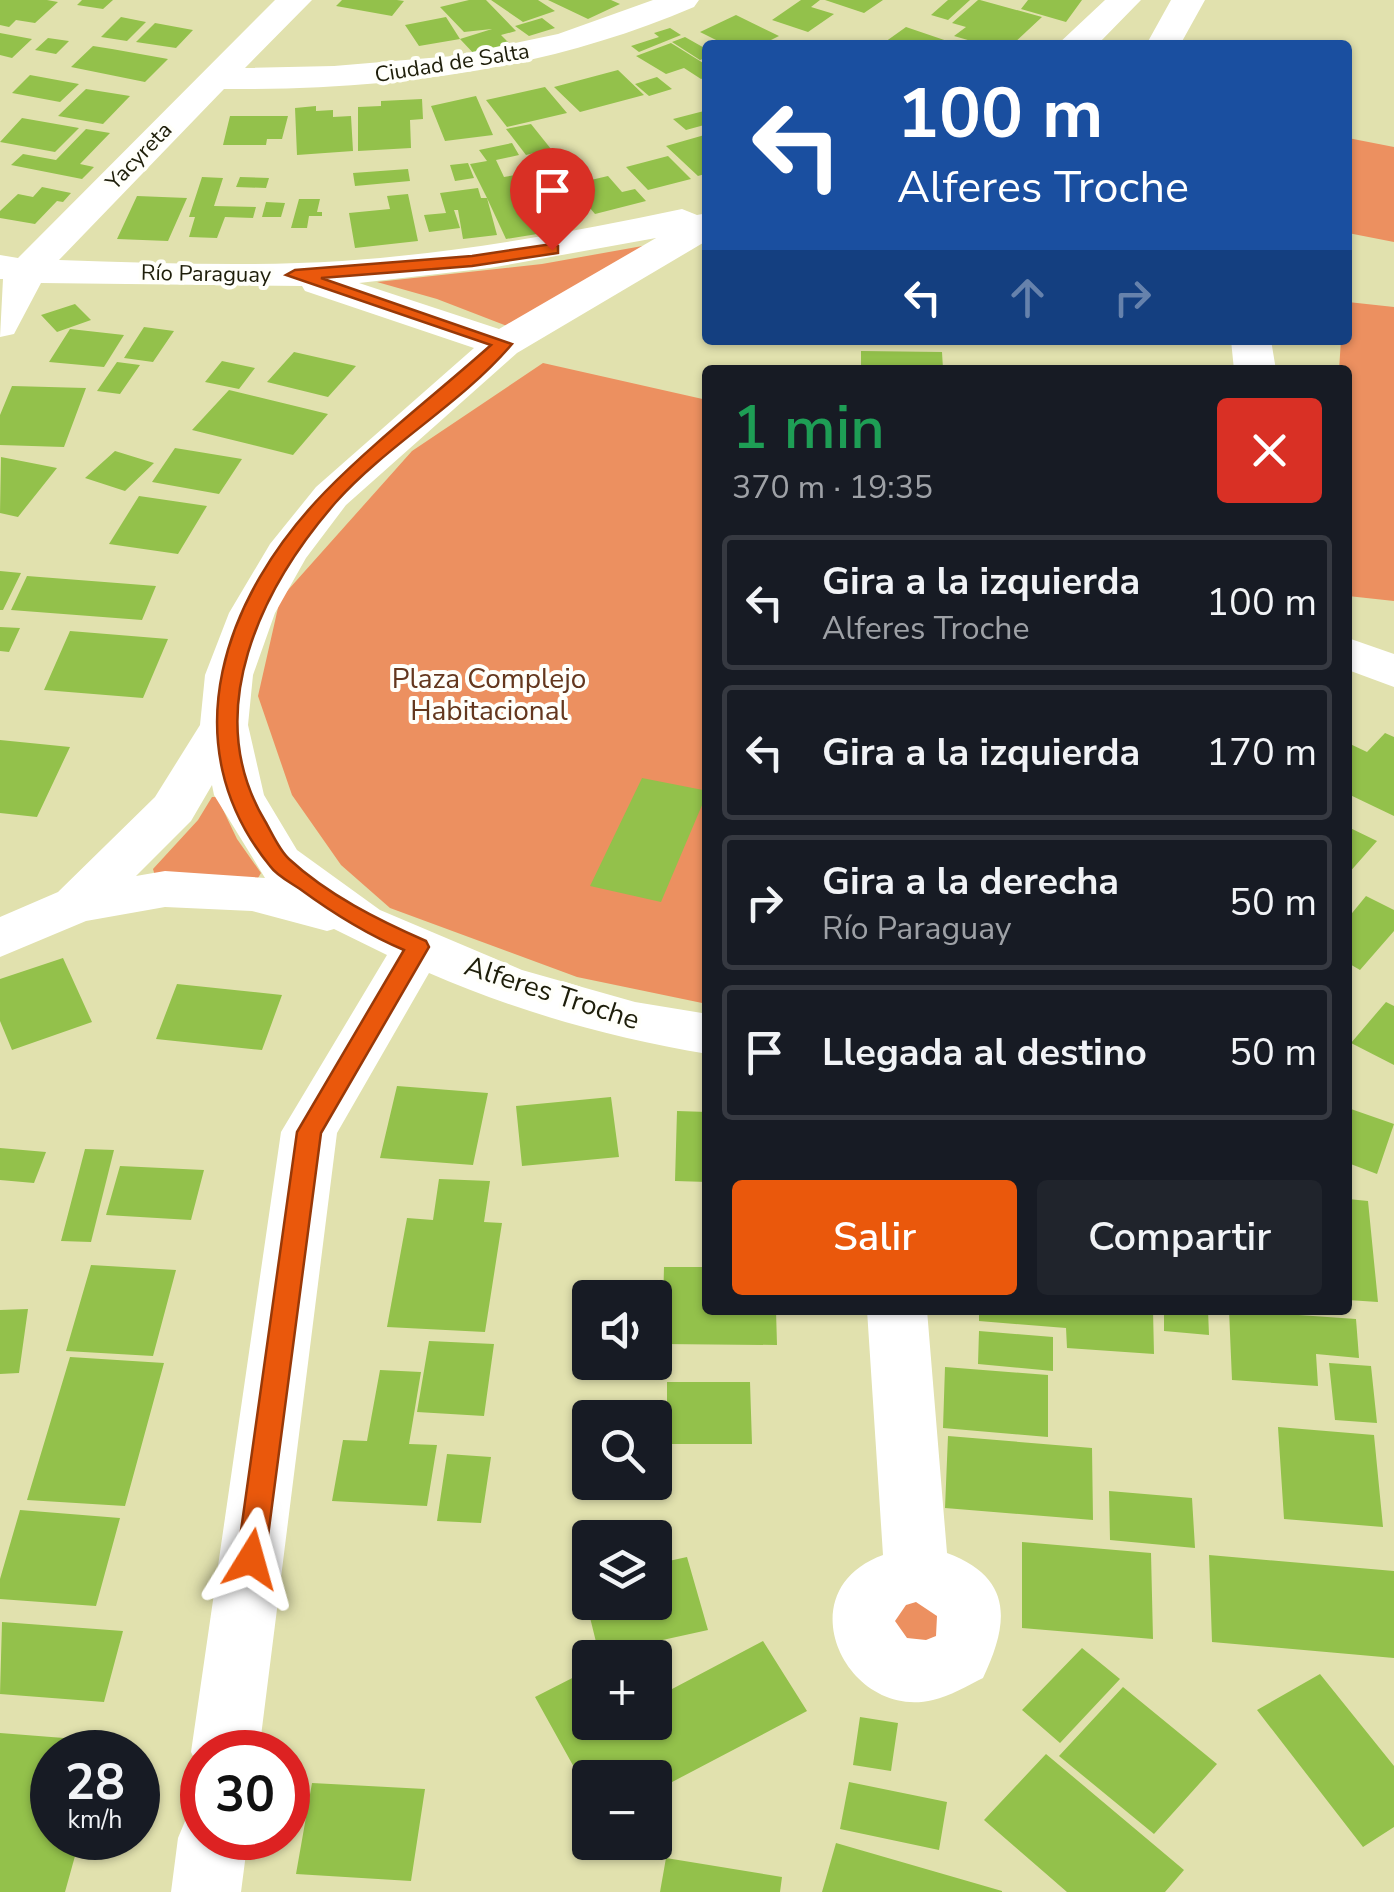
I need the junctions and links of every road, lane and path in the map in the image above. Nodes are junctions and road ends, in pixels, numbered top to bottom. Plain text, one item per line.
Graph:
1 (295, 0) edge
2 (682, 0) edge
3 (1124, 0) edge
4 (1188, 0) edge
5 (1081, 40) edge
6 (1166, 40) edge
7 (214, 78) junction
8 (702, 217) edge
9 (702, 228) edge
10 (14, 269) edge
11 (295, 275) junction
12 (0, 325) edge
13 (503, 344) junction
14 (1352, 655) edge
15 (1394, 672) edge
16 (224, 724) junction
17 (76, 904) junction
18 (362, 923) junction
19 (0, 938) edge
20 (418, 947) junction
21 (702, 1033) edge
22 (896, 1315) edge
23 (916, 1573) dead end
24 (227, 1730) edge
25 (210, 1860) edge
26 (206, 1892) edge

1 - 7 street, Yacyreta
2 - 7 street, Ciudad de Salta
3 - 5 street
4 - 6 street
7 - 10 street, Yacyreta
8 - 11 street, Río Paraguay
9 - 13 street, Alferes Troche
10 - 11 street, Río Paraguay
10 - 12 street, Yacyreta
11 - 13 street
13 - 16 street, Alferes Troche
14 - 15 street
16 - 17 street
16 - 18 street, Alferes Troche
17 - 18 street
17 - 19 street
18 - 20 street, Alferes Troche
20 - 21 street, Alferes Troche
20 - 24 street
22 - 23 street
25 - 26 street

